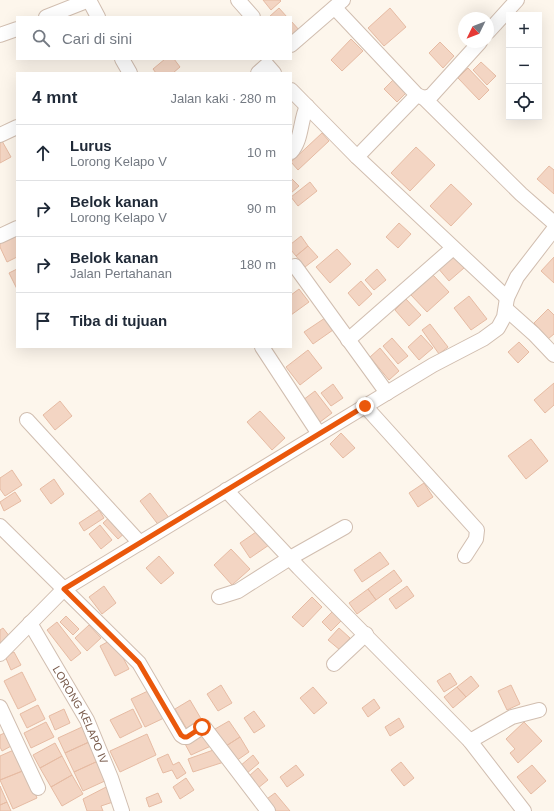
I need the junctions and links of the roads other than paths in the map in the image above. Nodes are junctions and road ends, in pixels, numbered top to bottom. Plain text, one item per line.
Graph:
1 (89, 0) edge
2 (517, 0) edge
3 (243, 2) edge
4 (339, 4) edge
5 (49, 16) edge
6 (97, 16) edge
7 (251, 16) edge
8 (494, 25) edge
9 (16, 29) edge
10 (0, 35) edge
11 (292, 44) edge
12 (475, 48) edge
13 (123, 60) edge
14 (129, 72) edge
15 (292, 91) edge
16 (421, 96) junction
17 (307, 106) junction
18 (16, 127) edge
19 (0, 134) edge
20 (292, 151) edge
21 (357, 157) junction
22 (554, 223) edge
23 (16, 228) edge
24 (554, 229) edge
25 (0, 236) edge
26 (453, 248) junction
27 (295, 266) dead end
28 (507, 304) junction
29 (348, 340) junction
30 (263, 348) edge
31 (554, 355) edge
32 (387, 393) junction
33 (365, 406) junction
34 (27, 420) dead end
35 (319, 434) junction
36 (226, 490) junction
37 (0, 526) edge
38 (345, 527) dead end
39 (140, 543) junction
40 (465, 556) dead end
41 (290, 558) junction
42 (64, 589) junction
43 (219, 597) dead end
44 (30, 623) junction
45 (366, 634) junction
46 (0, 654) edge
47 (334, 664) dead end
48 (0, 706) edge
49 (539, 710) dead end
50 (470, 741) junction
51 (38, 788) dead end
52 (122, 811) edge
53 (268, 811) edge
54 (524, 811) edge

1 - 5 street
1 - 6 street
2 - 8 street
3 - 7 street
4 - 11 street
4 - 16 street
9 - 10 street
12 - 16 street
13 - 14 street
15 - 17 street
16 - 21 street
16 - 22 street
17 - 20 street
17 - 21 street
18 - 19 street
21 - 26 street
23 - 25 street
24 - 28 street
26 - 28 street
26 - 29 street
27 - 29 street
28 - 31 street
28 - 32 street
29 - 32 street
30 - 35 street
32 - 33 street
33 - 35 street
33 - 40 street
34 - 39 street
35 - 36 street
36 - 39 street
36 - 41 street
37 - 42 street
38 - 41 street
39 - 42 street
41 - 43 street
41 - 45 street
42 - 44 street
42 - 53 street
44 - 46 street
44 - 52 street, LORONG KELAPO IV
45 - 47 street
45 - 50 street
48 - 51 street
49 - 50 street
50 - 54 street

